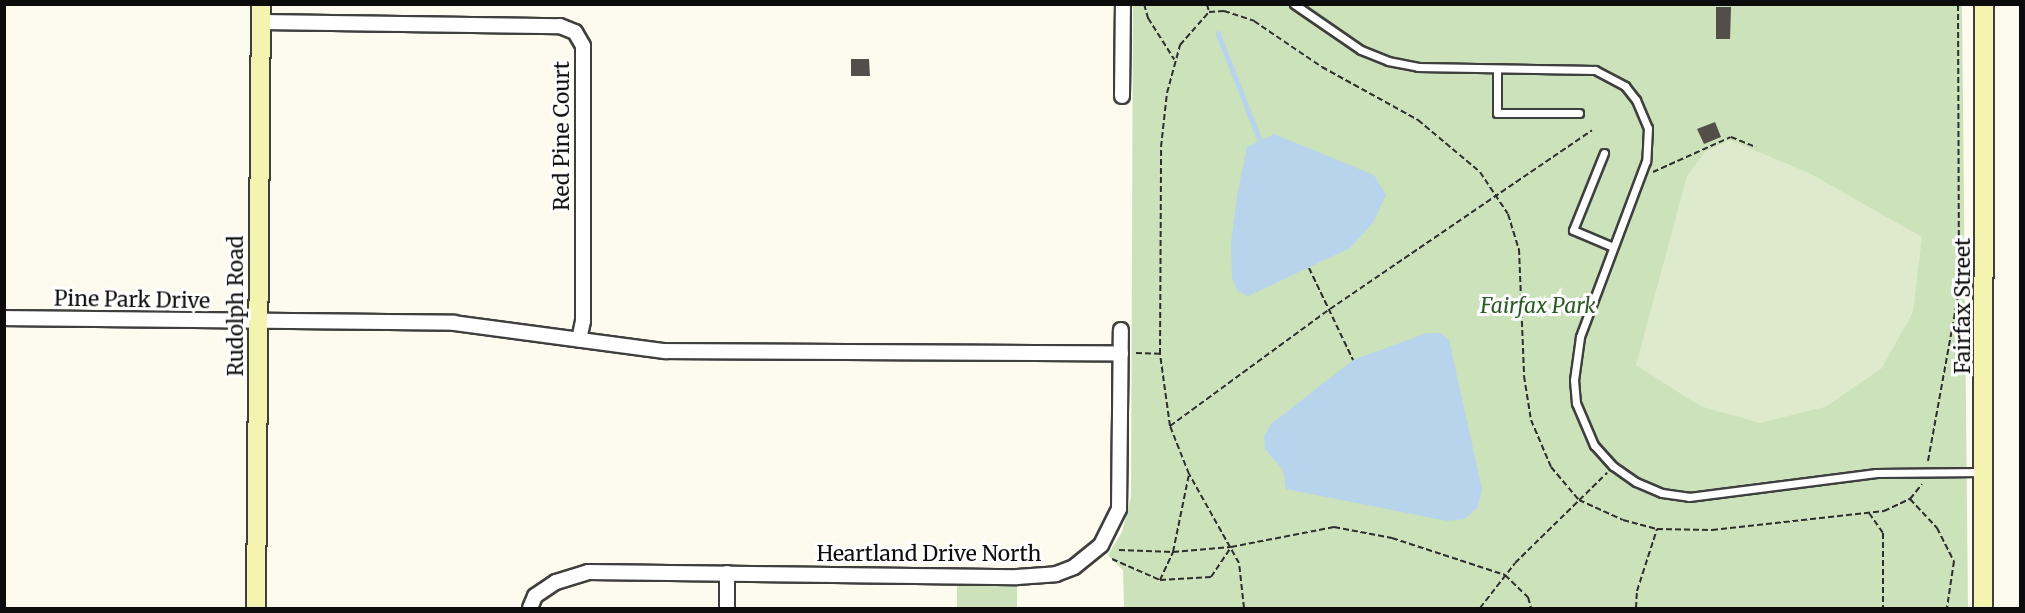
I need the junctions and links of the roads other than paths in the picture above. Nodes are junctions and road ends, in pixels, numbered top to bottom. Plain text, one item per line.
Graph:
1 (1123, 4) edge
2 (1294, 4) edge
3 (1984, 4) edge
4 (261, 13) edge
5 (1497, 69) junction
6 (1122, 96) dead end
7 (1579, 113) dead end
8 (1604, 153) dead end
9 (1613, 247) junction
10 (4, 318) edge
11 (259, 323) junction
12 (1121, 330) dead end
13 (579, 340) junction
14 (1121, 353) junction
15 (1985, 472) junction
16 (727, 573) junction
17 (532, 602) edge
18 (256, 609) edge
19 (727, 609) edge
20 (1983, 609) edge

1 - 6 street
2 - 5 lane
3 - 15 street, Fairfax Street
4 - 11 street, Rudolph Road
4 - 13 street, Red Pine Court
5 - 7 lane
5 - 9 lane
8 - 9 lane
9 - 15 lane
10 - 11 street, Pine Park Drive
11 - 13 street, Pine Park Drive
11 - 18 street, Rudolph Road
12 - 14 street, Heartland Drive North
13 - 14 street, Pine Park Drive
14 - 16 street, Heartland Drive North
15 - 20 street, Fairfax Street
16 - 17 street, Heartland Drive North
16 - 19 street

